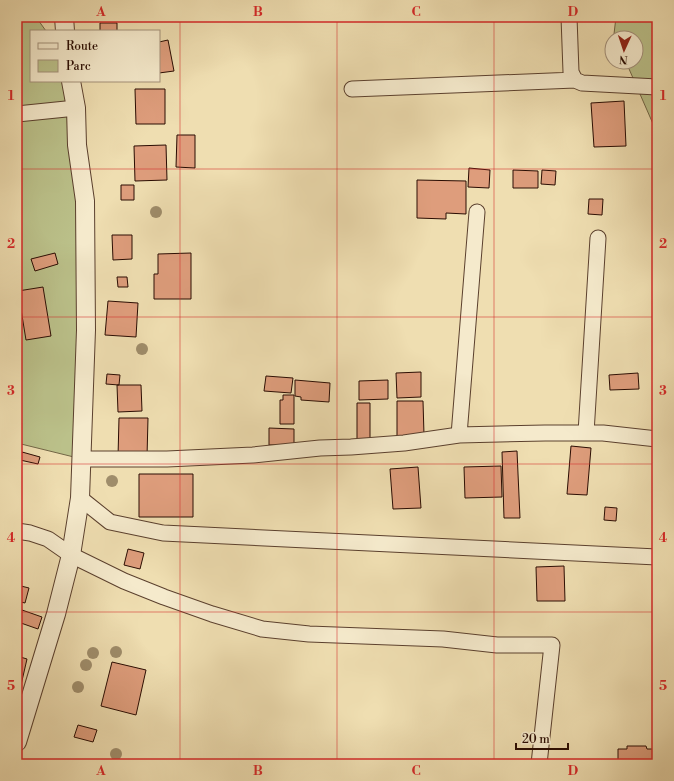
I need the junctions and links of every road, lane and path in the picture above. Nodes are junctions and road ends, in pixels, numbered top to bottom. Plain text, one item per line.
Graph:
1 (64, 17) edge
2 (569, 17) edge
3 (65, 30) edge
4 (576, 80) junction
5 (71, 82) edge
6 (657, 87) edge
7 (352, 89) dead end
8 (76, 108) junction
9 (17, 114) edge
10 (477, 212) dead end
11 (598, 238) dead end
12 (586, 433) junction
13 (459, 436) junction
14 (657, 439) edge
15 (82, 459) junction
16 (80, 498) junction
17 (17, 531) edge
18 (71, 555) junction
19 (657, 557) edge
20 (17, 742) edge
21 (539, 764) edge

1 - 3 street
2 - 4 street
4 - 6 street
4 - 7 street
5 - 8 street
8 - 9 street
8 - 15 street
10 - 13 street
11 - 12 street
12 - 13 street
12 - 14 street
13 - 15 street
15 - 16 street
16 - 18 street
16 - 19 street
17 - 18 street
18 - 20 street
18 - 21 street

